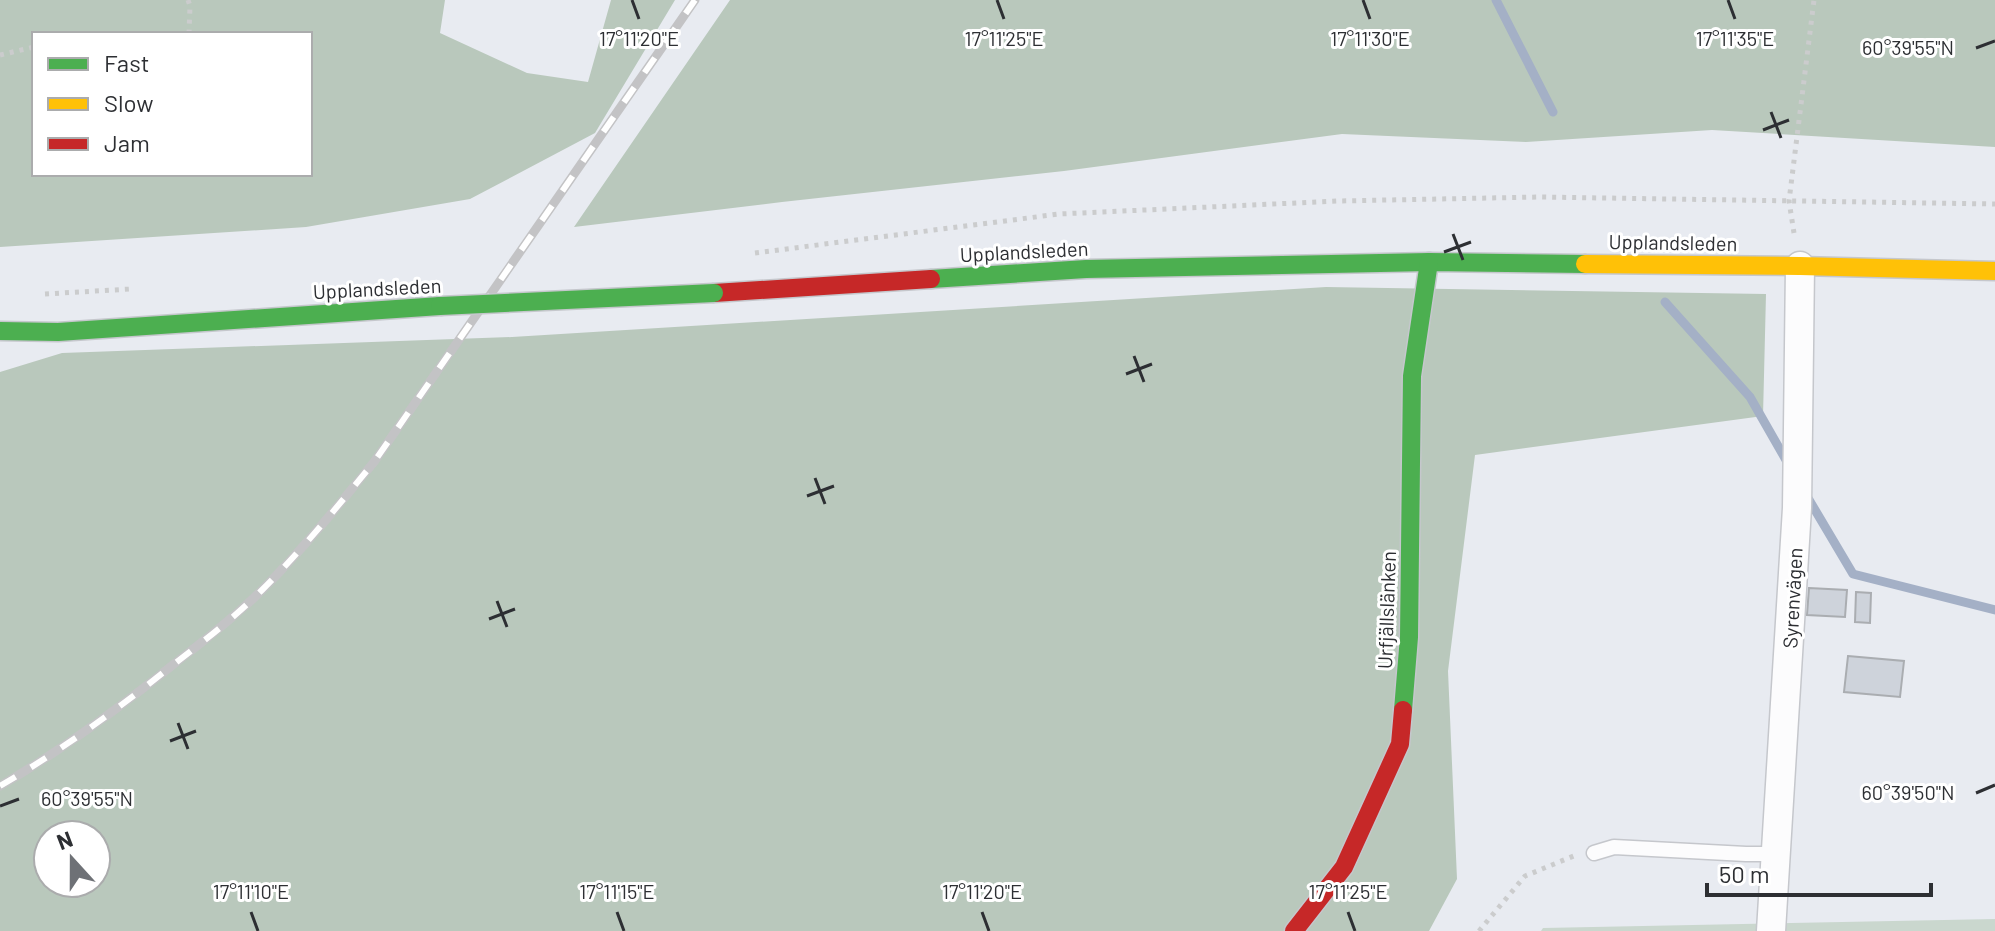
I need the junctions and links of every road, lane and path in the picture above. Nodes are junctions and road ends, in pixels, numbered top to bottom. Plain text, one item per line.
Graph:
1 (188, 0) edge
2 (1814, 0) edge
3 (189, 32) edge
4 (32, 47) edge
5 (0, 55) edge
6 (1789, 201) junction
7 (1995, 204) edge
8 (753, 253) dead end
9 (1429, 262) junction
10 (1800, 266) junction
11 (1995, 271) edge
12 (0, 331) edge
13 (58, 332) junction
14 (14, 347) dead end
15 (1594, 853) joint
16 (1776, 854) junction
17 (1294, 931) edge
18 (1479, 931) edge
19 (1771, 931) edge

1 - 3 path
2 - 6 path
4 - 5 path
6 - 7 path
6 - 8 path
9 - 10 street, Upplandsleden
9 - 13 street, Upplandsleden, bridge
9 - 17 street, Urfjällslänken
10 - 11 street, Upplandsleden
10 - 16 street, Syrenvägen
12 - 13 street, Upplandsleden
13 - 14 street, Upplandsleden
15 - 16 lane
15 - 18 path
16 - 19 street, Syrenvägen

